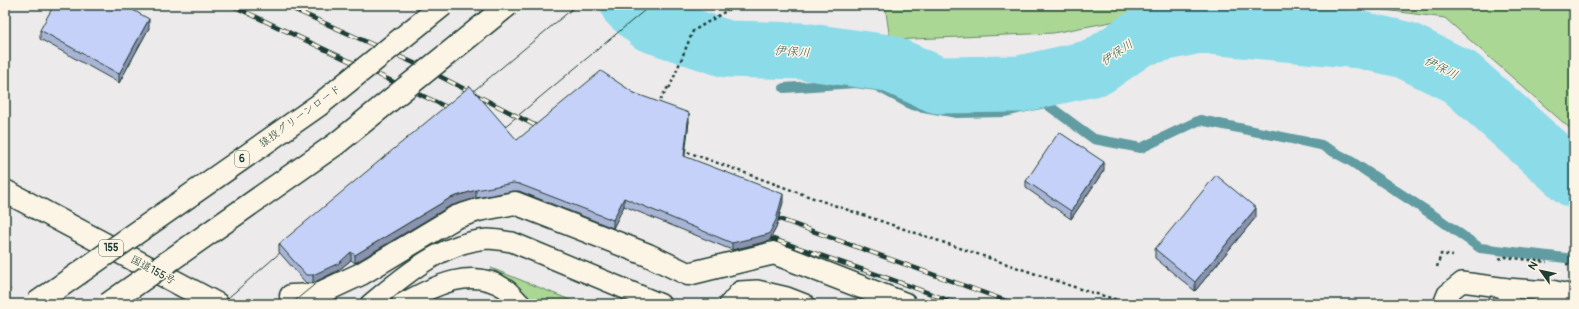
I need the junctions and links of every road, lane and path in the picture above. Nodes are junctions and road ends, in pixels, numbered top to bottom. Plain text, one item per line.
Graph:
1 (443, 5) edge
2 (508, 5) edge
3 (736, 5) edge
4 (653, 110) edge
5 (676, 148) edge
6 (5, 191) edge
7 (291, 296) dead end
8 (1508, 296) edge
9 (1547, 298) edge
10 (34, 304) edge
11 (108, 304) edge
12 (217, 304) edge
13 (370, 304) edge
14 (401, 304) edge
15 (521, 304) edge
16 (661, 304) edge
17 (729, 304) edge
18 (805, 304) edge
19 (905, 304) edge
20 (1132, 304) edge
21 (1443, 304) edge
22 (1568, 304) edge

1 - 10 main road, 猿投グリーンロード / 6, bridge
2 - 11 main road, bridge
3 - 4 path
5 - 20 path
6 - 12 main road, 国道155号 / 155
7 - 19 main road
8 - 9 lane
8 - 21 lane
9 - 22 main road
13 - 16 lane
14 - 15 lane
17 - 18 lane

